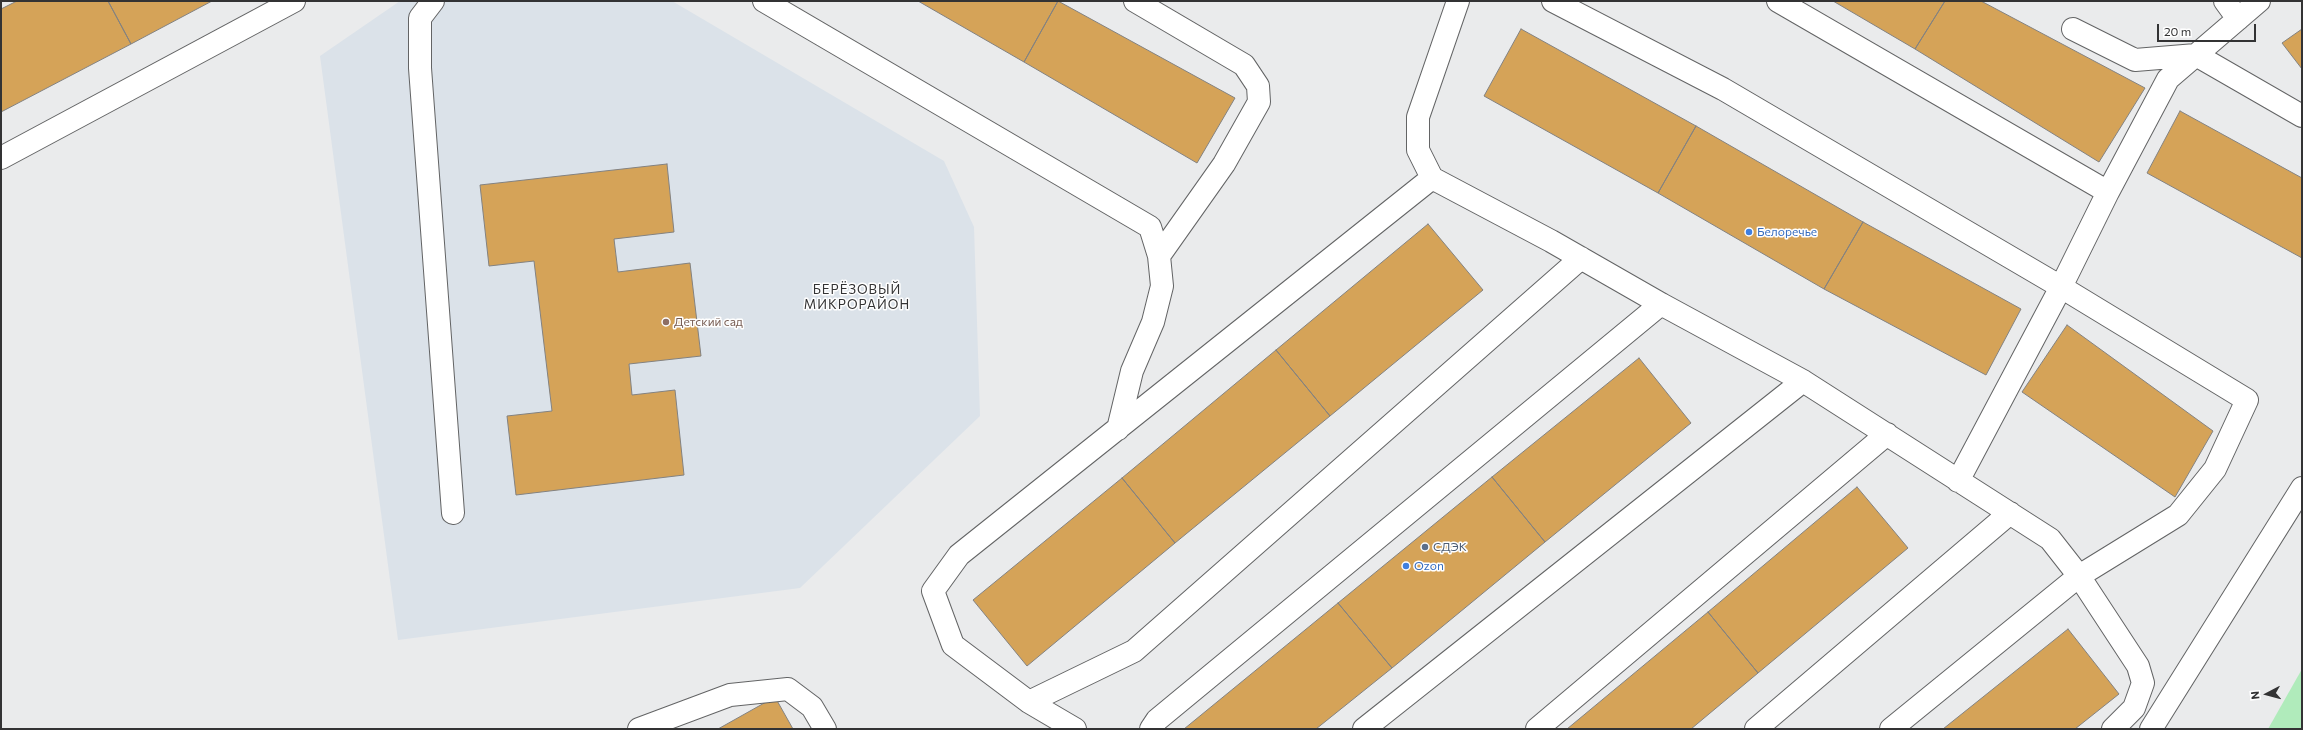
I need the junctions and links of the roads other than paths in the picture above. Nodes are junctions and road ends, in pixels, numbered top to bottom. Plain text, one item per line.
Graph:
1 (294, 1) edge
2 (433, 1) edge
3 (764, 1) edge
4 (1135, 1) edge
5 (1458, 1) edge
6 (1553, 1) edge
7 (1778, 1) edge
8 (2224, 1) edge
9 (2259, 1) edge
10 (2238, 19) junction
11 (2074, 29) dead end
12 (2196, 55) junction
13 (2302, 116) edge
14 (1, 158) edge
15 (1432, 178) junction
16 (2108, 192) junction
17 (1159, 256) junction
18 (1581, 258) junction
19 (2061, 287) junction
20 (1660, 304) junction
21 (1803, 381) junction
22 (1118, 429) junction
23 (1887, 434) junction
24 (1958, 481) junction
25 (2302, 488) edge
26 (454, 513) dead end
27 (2010, 513) junction
28 (2078, 576) junction
29 (1029, 702) junction
30 (639, 729) edge
31 (825, 729) edge
32 (1075, 729) edge
33 (1150, 729) edge
34 (1364, 729) edge
35 (1537, 729) edge
36 (1756, 729) edge
37 (1891, 729) edge
38 (2113, 729) edge
39 (2151, 729) edge

1 - 14 street
2 - 26 street
3 - 17 street
4 - 17 street
5 - 15 street
6 - 19 street
7 - 16 street
8 - 10 street
9 - 10 street
10 - 12 street
11 - 12 street
12 - 13 street
12 - 16 street
15 - 18 street
15 - 22 street
16 - 19 street
17 - 22 street
18 - 20 street
18 - 29 street
19 - 24 street
19 - 28 street
20 - 21 street
20 - 33 street
21 - 23 street
21 - 34 street
22 - 29 street
23 - 24 street
23 - 35 street
24 - 27 street
25 - 39 street
27 - 28 street
27 - 36 street
28 - 37 street
28 - 38 street
29 - 32 street
30 - 31 street

